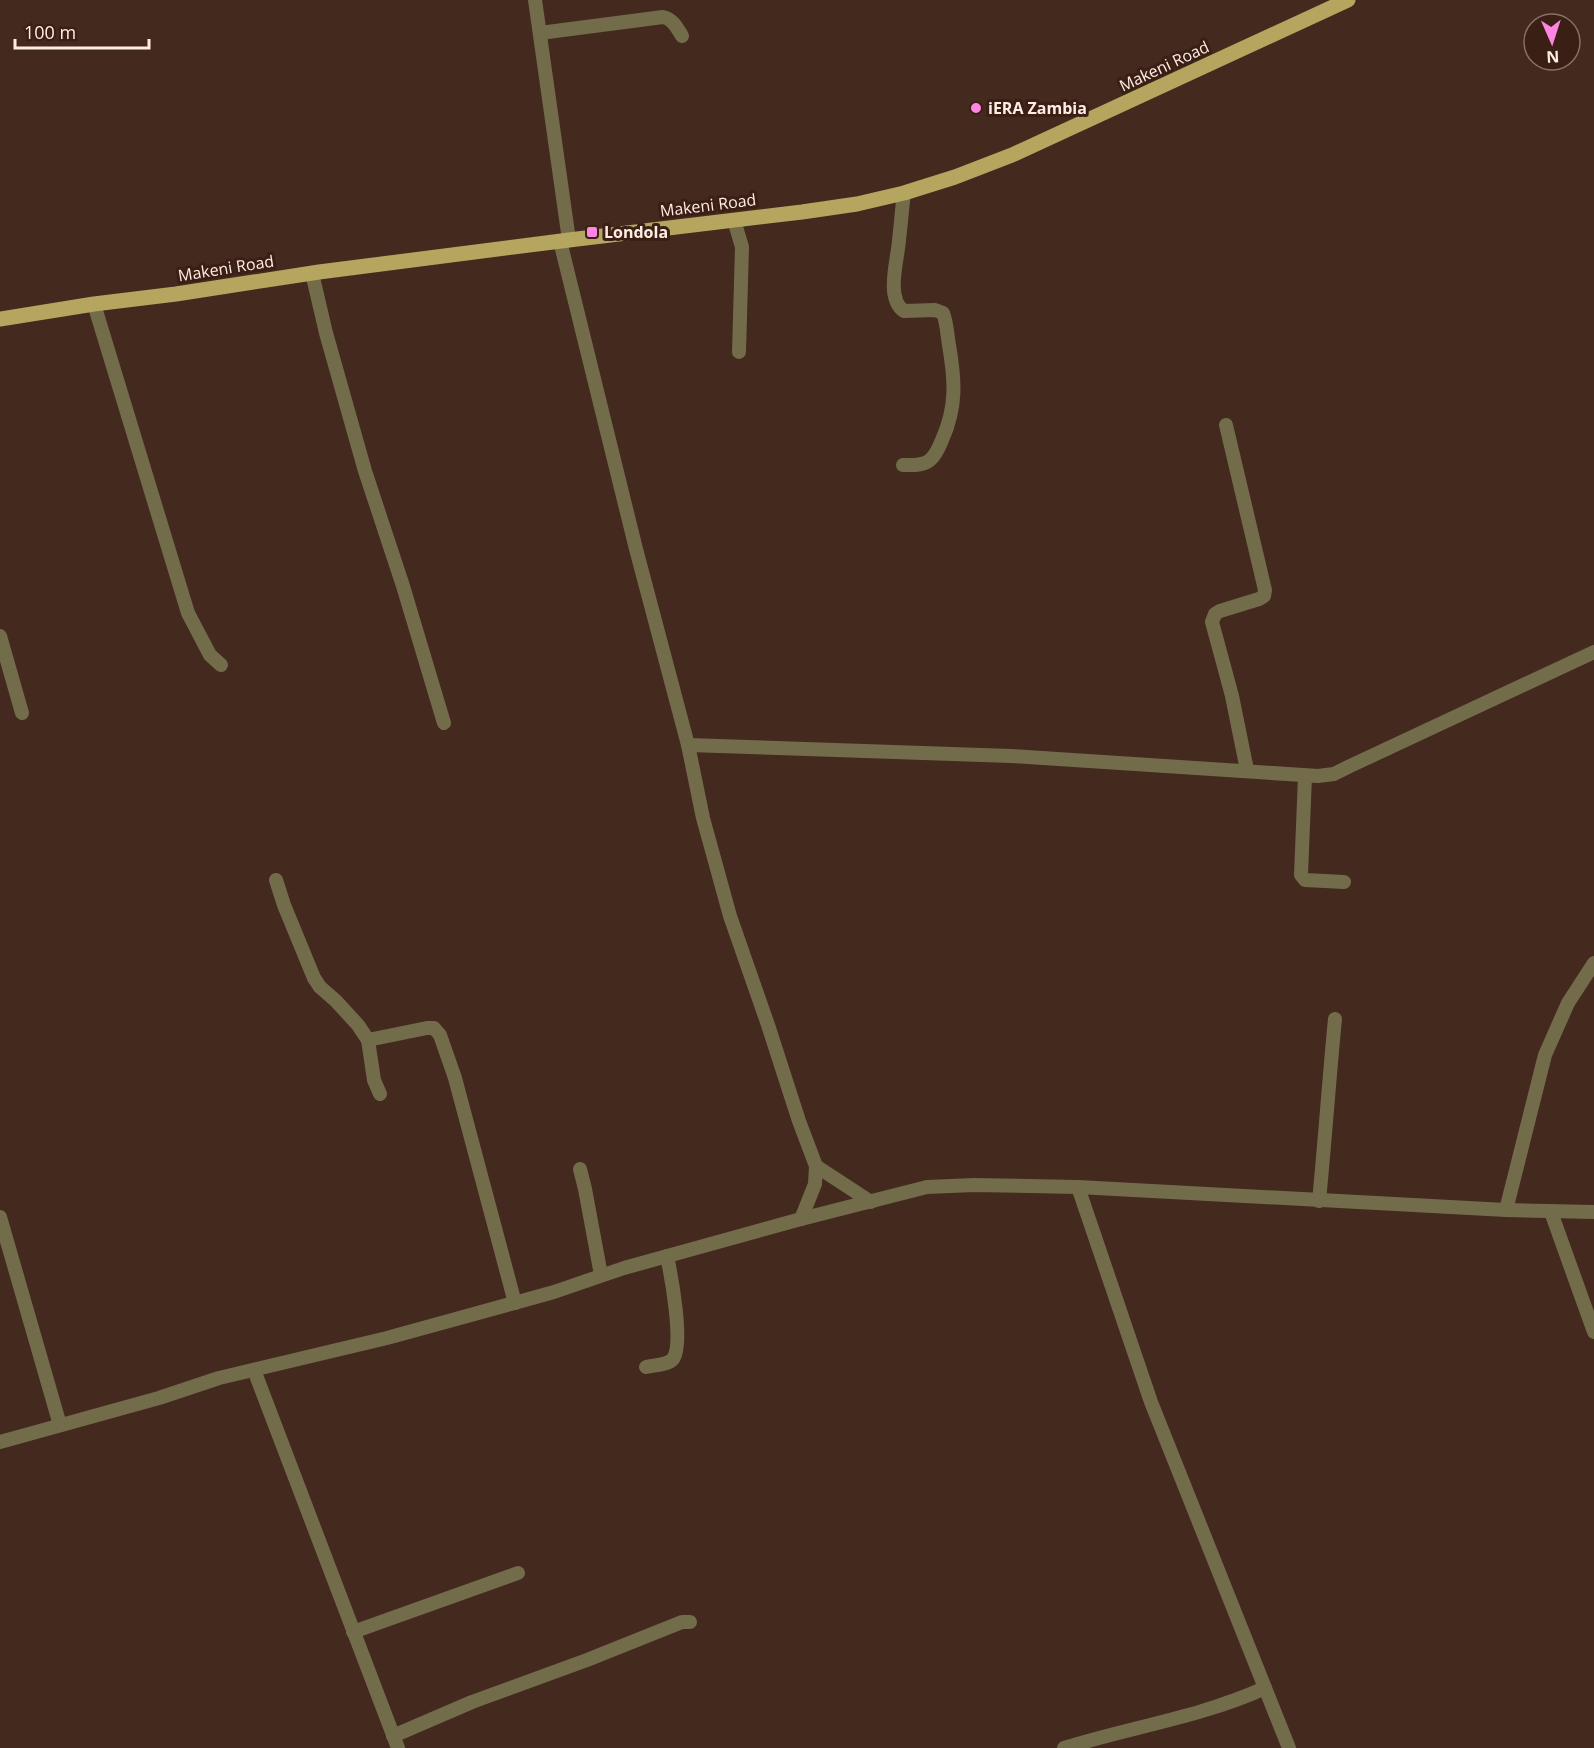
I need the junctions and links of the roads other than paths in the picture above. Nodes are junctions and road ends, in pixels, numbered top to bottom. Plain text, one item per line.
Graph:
1 (536, 0) edge
2 (1348, 0) edge
3 (540, 33) junction
4 (682, 36) dead end
5 (904, 193) junction
6 (734, 220) junction
7 (564, 241) junction
8 (312, 273) junction
9 (94, 304) junction
10 (0, 319) edge
11 (740, 352) dead end
12 (1226, 425) dead end
13 (903, 465) dead end
14 (0, 636) edge
15 (1594, 652) edge
16 (221, 665) dead end
17 (22, 713) dead end
18 (444, 723) dead end
19 (688, 745) junction
20 (1247, 770) junction
21 (1305, 776) junction
22 (276, 880) dead end
23 (1344, 882) dead end
24 (1594, 963) edge
25 (1335, 1019) dead end
26 (368, 1040) junction
27 (380, 1094) dead end
28 (816, 1166) junction
29 (580, 1168) dead end
30 (1078, 1187) junction
31 (1318, 1201) junction
32 (871, 1202) junction
33 (1506, 1210) junction
34 (1551, 1212) junction
35 (1594, 1212) edge
36 (0, 1217) edge
37 (801, 1219) junction
38 (668, 1256) junction
39 (601, 1275) junction
40 (515, 1303) junction
41 (1594, 1332) edge
42 (646, 1367) dead end
43 (254, 1370) junction
44 (60, 1425) junction
45 (0, 1442) edge
46 (518, 1573) dead end
47 (690, 1622) dead end
48 (354, 1632) junction
49 (1265, 1688) junction
50 (395, 1742) edge
51 (1064, 1748) edge
52 (1288, 1748) edge

1 - 3 street
2 - 5 main road, Makeni Road
3 - 4 street
3 - 7 street
5 - 6 main road, Makeni Road
5 - 13 street
6 - 7 main road, Makeni Road
6 - 11 street
7 - 8 main road, Makeni Road
7 - 19 street
8 - 9 main road, Makeni Road
8 - 18 street
9 - 10 main road, Makeni Road
9 - 16 street
12 - 20 street
14 - 17 street
15 - 21 street
19 - 20 street
19 - 28 street
20 - 21 street
21 - 23 street
22 - 26 street
24 - 33 street
25 - 31 street
26 - 27 street
26 - 40 street
28 - 32 street
28 - 37 street
29 - 39 street
30 - 31 street
30 - 32 street
30 - 49 street
31 - 33 street
32 - 37 street
33 - 34 street
34 - 35 street
34 - 41 street
36 - 44 street
37 - 38 street
38 - 39 street
38 - 42 street
39 - 40 street
40 - 43 street
43 - 44 street
43 - 48 street
44 - 45 street
46 - 48 street
47 - 50 street
48 - 50 street
49 - 51 street
49 - 52 street

